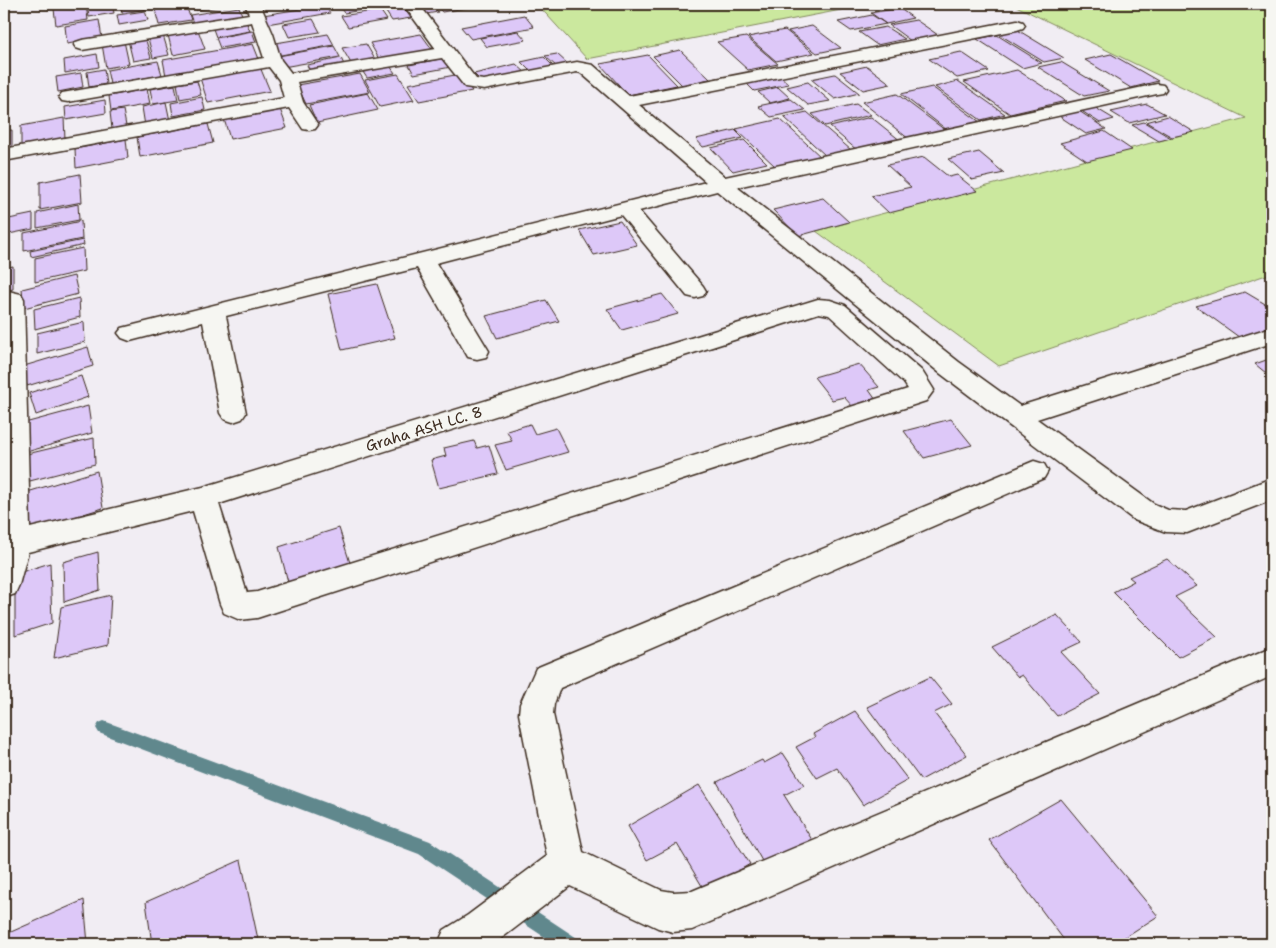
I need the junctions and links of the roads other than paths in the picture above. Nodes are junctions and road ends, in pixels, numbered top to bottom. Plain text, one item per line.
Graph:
1 (411, 4) edge
2 (255, 10) edge
3 (1017, 24) dead end
4 (82, 45) dead end
5 (447, 52) junction
6 (273, 61) junction
7 (287, 79) junction
8 (1157, 89) dead end
9 (68, 97) dead end
10 (294, 102) junction
11 (625, 102) junction
12 (309, 125) dead end
13 (4, 154) edge
14 (721, 184) junction
15 (626, 208) junction
16 (422, 258) junction
17 (695, 291) dead end
18 (4, 297) edge
19 (213, 311) junction
20 (130, 333) dead end
21 (1272, 335) edge
22 (477, 350) dead end
23 (233, 413) dead end
24 (1016, 417) junction
25 (1034, 471) dead end
26 (1272, 489) edge
27 (203, 498) junction
28 (10, 545) edge
29 (4, 585) edge
30 (1272, 661) edge
31 (567, 864) junction
32 (480, 935) edge

1 - 5 street
2 - 4 street
2 - 6 street
3 - 11 street
5 - 7 street
5 - 11 street
6 - 7 street
6 - 9 street
7 - 10 street
8 - 14 street
10 - 12 street
10 - 13 street
11 - 14 street
14 - 15 street
14 - 24 street
15 - 16 street
15 - 17 street
16 - 19 street
16 - 22 street
18 - 28 street
19 - 20 street
19 - 23 street
21 - 24 street
24 - 26 street
25 - 31 street
27 - 27 street, Graha ASH LC. 8
27 - 28 street, Graha ASH LC. 8
28 - 29 street
30 - 31 street
31 - 32 street

